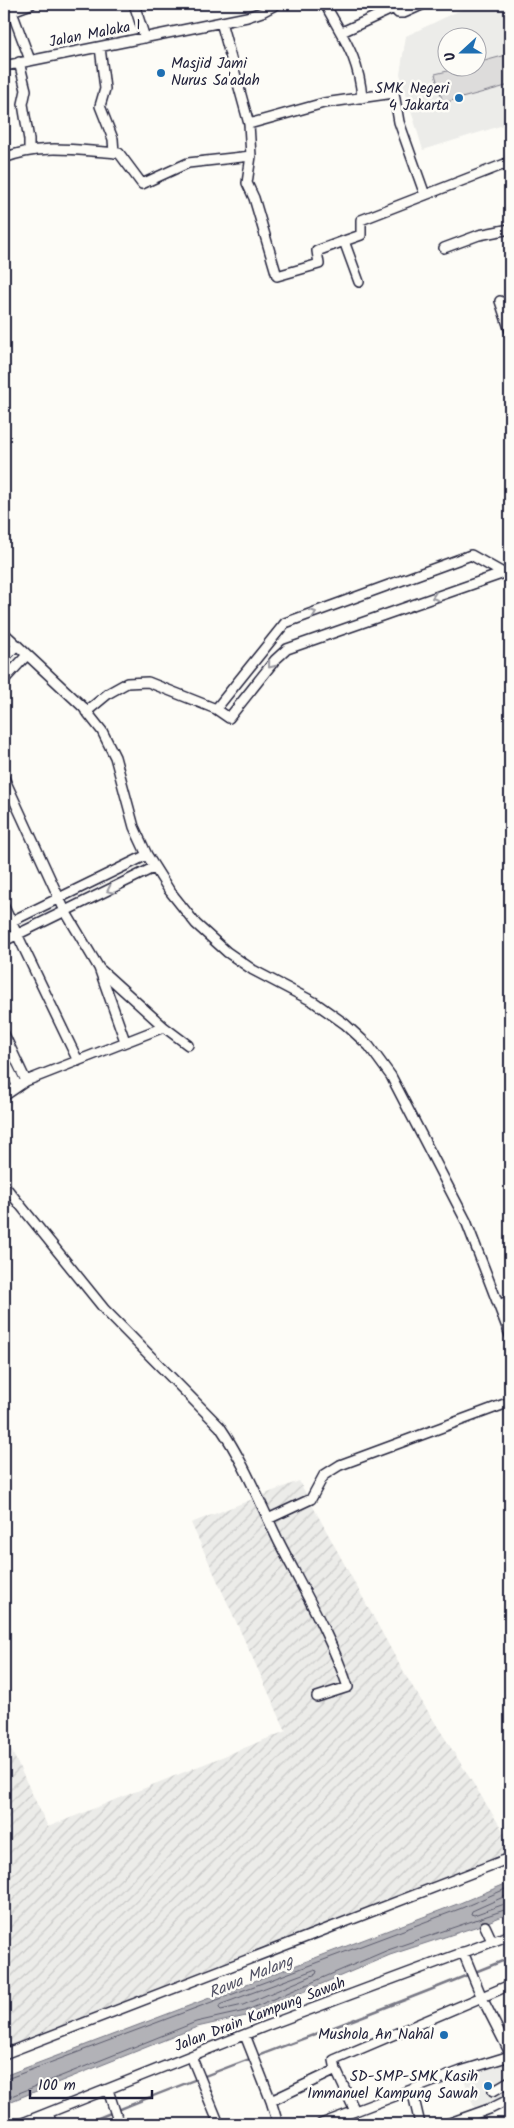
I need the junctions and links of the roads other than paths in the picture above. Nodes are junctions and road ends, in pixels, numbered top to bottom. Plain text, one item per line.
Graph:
1 (31, 4) edge
2 (134, 4) edge
3 (277, 4) edge
4 (325, 4) edge
5 (424, 4) edge
6 (11, 11) edge
7 (221, 22) junction
8 (342, 32) junction
9 (145, 38) junction
10 (100, 47) junction
11 (30, 60) junction
12 (19, 62) junction
13 (4, 66) edge
14 (362, 98) junction
15 (249, 124) junction
16 (29, 151) junction
17 (117, 153) junction
18 (251, 156) junction
19 (4, 158) edge
20 (508, 163) edge
21 (510, 173) edge
22 (425, 195) junction
23 (510, 229) edge
24 (344, 241) junction
25 (444, 248) dead end
26 (359, 282) dead end
27 (500, 301) dead end
28 (510, 331) edge
29 (506, 572) edge
30 (4, 633) edge
31 (273, 638) junction
32 (17, 645) junction
33 (287, 649) junction
34 (27, 655) junction
35 (4, 658) edge
36 (4, 680) edge
37 (216, 709) junction
38 (86, 712) junction
39 (4, 780) edge
40 (147, 855) junction
41 (154, 868) junction
42 (59, 898) junction
43 (4, 907) edge
44 (65, 911) junction
45 (7, 923) edge
46 (17, 934) junction
47 (4, 941) edge
48 (99, 968) junction
49 (164, 1027) junction
50 (4, 1034) edge
51 (126, 1041) junction
52 (188, 1044) dead end
53 (4, 1060) edge
54 (78, 1061) junction
55 (22, 1083) junction
56 (4, 1096) edge
57 (4, 1185) edge
58 (510, 1300) edge
59 (499, 1306) junction
60 (510, 1334) edge
61 (510, 1402) edge
62 (268, 1518) junction
63 (317, 1697) dead end
64 (510, 1858) edge
65 (485, 1926) dead end
66 (510, 1935) edge
67 (492, 1941) junction
68 (463, 1952) junction
69 (510, 1985) edge
70 (482, 1998) junction
71 (246, 2039) junction
72 (4, 2054) edge
73 (510, 2054) edge
74 (191, 2056) junction
75 (336, 2070) junction
76 (510, 2081) edge
77 (108, 2090) junction
78 (412, 2090) junction
79 (493, 2091) dead end
80 (510, 2100) edge
81 (271, 2101) junction
82 (355, 2111) junction
83 (48, 2114) junction
84 (117, 2117) edge
85 (20, 2124) edge
86 (52, 2124) edge
87 (219, 2124) edge
88 (278, 2124) edge
89 (321, 2124) edge
90 (420, 2124) edge
91 (447, 2124) edge

1 - 6 street
2 - 9 street
3 - 7 street, Jalan Malaka I
4 - 8 street
5 - 8 street
6 - 11 street
7 - 9 street, Jalan Malaka I
7 - 15 street
8 - 14 street
9 - 10 street, Jalan Malaka I
10 - 11 street, Jalan Malaka I
10 - 17 street
11 - 12 street, Jalan Malaka I
12 - 13 street, Jalan Malaka I
12 - 16 street
14 - 15 street
14 - 22 street
15 - 18 street
16 - 17 street
16 - 19 street
17 - 18 street
18 - 24 street
20 - 21 street
20 - 22 street
22 - 24 street
23 - 25 street
24 - 26 street
27 - 28 street
31 -> 29 street
29 -> 33 street
30 - 32 street
31 - 33 street
31 - 37 street
32 - 34 street
32 - 35 street
33 -> 37 street
34 - 36 street
34 - 38 street
37 - 38 street
38 - 40 street
39 - 42 street
40 - 41 street
40 - 42 street
41 -> 44 street
41 - 59 street
42 - 44 street
42 - 45 street
43 - 45 street
44 - 46 street
44 - 48 street
45 - 46 street
46 - 47 street
46 - 54 street
48 - 49 street
48 - 51 street
49 - 51 street
49 - 52 street
50 - 55 street
51 - 54 street
53 - 55 street
54 - 55 street
55 - 56 street
57 - 62 street
58 - 59 street
59 - 60 street
61 - 62 street
62 - 63 street
64 - 72 street
65 - 67 street
66 - 67 street, Jalan Drain Kampung Sawah
67 - 68 street, Jalan Drain Kampung Sawah
68 - 70 street
68 - 71 street, Jalan Drain Kampung Sawah
69 - 70 street
70 - 73 street
70 - 75 street
71 - 74 street, Jalan Drain Kampung Sawah
71 - 81 street
73 - 78 street
74 - 77 street, Jalan Drain Kampung Sawah
74 - 87 street
75 - 81 street
75 - 82 street
76 - 79 street
77 - 83 street, Jalan Drain Kampung Sawah
77 - 84 street
78 - 82 street
78 - 90 street
80 - 91 street
81 - 88 street
82 - 89 street
83 - 85 street, Jalan Drain Kampung Sawah
83 - 86 street

